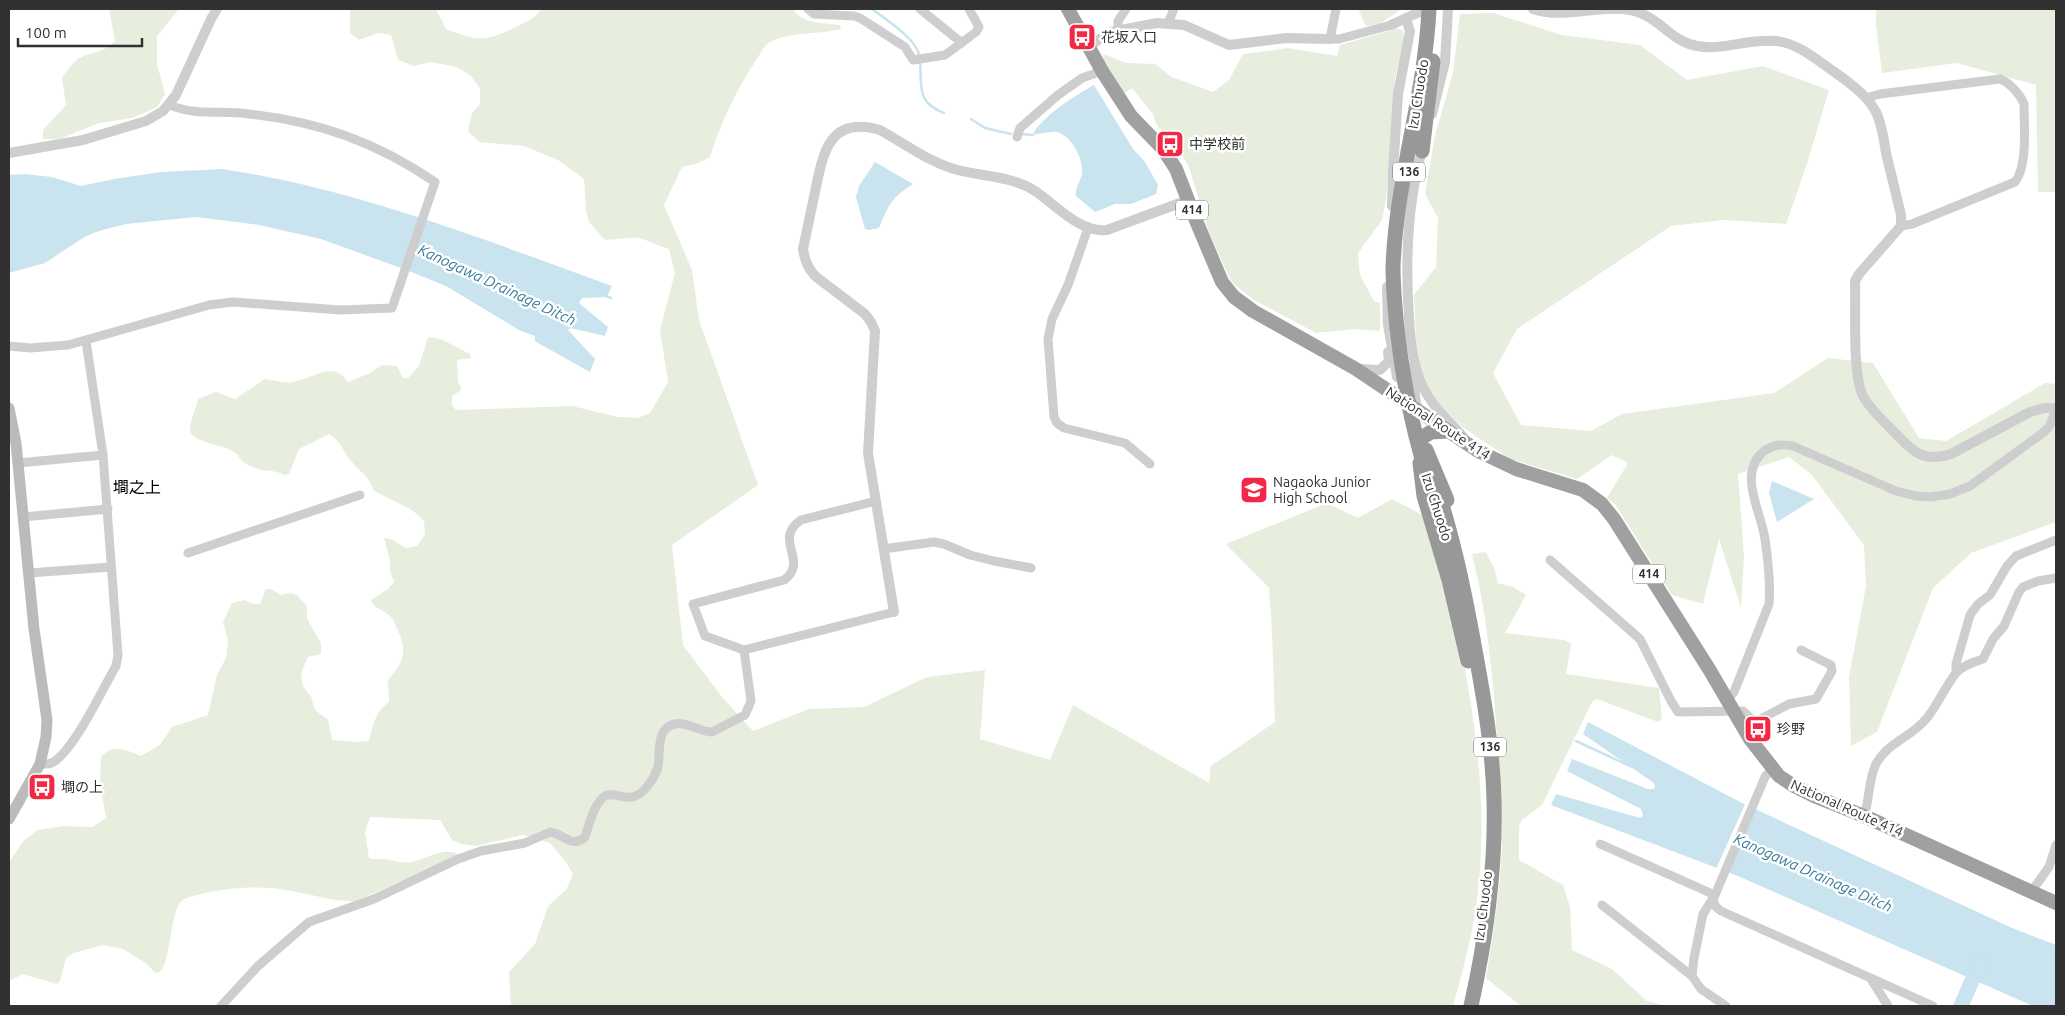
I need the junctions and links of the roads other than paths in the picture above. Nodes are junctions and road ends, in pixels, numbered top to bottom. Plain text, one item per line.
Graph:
1 (217, 9) edge
2 (808, 9) edge
3 (920, 9) edge
4 (969, 9) edge
5 (1068, 9) edge
6 (1126, 9) edge
7 (1174, 9) edge
8 (1336, 9) edge
9 (1448, 9) edge
10 (1533, 9) edge
11 (1647, 12) edge
12 (1430, 14) edge
13 (1406, 19) junction
14 (1168, 22) junction
15 (1391, 25) joint
16 (1118, 30) junction
17 (1330, 39) junction
18 (962, 43) junction
19 (1089, 46) junction
20 (1102, 71) junction
21 (1420, 80) junction
22 (1866, 98) junction
23 (170, 105) junction
24 (1017, 137) dead end
25 (1422, 151) junction
26 (9, 153) edge
27 (1393, 198) junction
28 (1188, 200) junction
29 (1901, 226) junction
30 (1088, 228) junction
31 (1399, 328) junction
32 (86, 341) junction
33 (9, 346) edge
34 (1356, 369) junction
35 (1404, 400) junction
36 (9, 408) edge
37 (1417, 409) junction
38 (2056, 409) edge
39 (1447, 431) junction
40 (1423, 437) junction
41 (1469, 446) junction
42 (103, 455) junction
43 (18, 463) junction
44 (1150, 464) dead end
45 (360, 495) dead end
46 (876, 501) junction
47 (108, 509) junction
48 (23, 517) junction
49 (2056, 540) edge
50 (883, 549) junction
51 (188, 553) dead end
52 (1550, 560) dead end
53 (111, 567) junction
54 (1031, 568) dead end
55 (29, 573) junction
56 (2056, 578) edge
57 (894, 612) joint
58 (744, 650) junction
59 (1801, 650) dead end
60 (1956, 673) junction
61 (1481, 702) junction
62 (1731, 705) junction
63 (40, 764) junction
64 (1772, 769) junction
65 (1864, 816) junction
66 (9, 818) edge
67 (1600, 844) dead end
68 (2056, 845) edge
69 (2031, 892) junction
70 (1715, 895) junction
71 (2056, 903) edge
72 (1602, 905) dead end
73 (1692, 976) junction
74 (1871, 978) junction
75 (221, 1006) edge
76 (1466, 1006) edge
77 (1471, 1006) edge
78 (1726, 1006) edge
79 (1888, 1006) edge
80 (1933, 1006) edge

1 - 23 street
2 - 18 street
3 - 18 street
4 - 18 street
5 - 19 highway, National Route 414 / 414
6 - 16 street
7 - 14 street
8 - 17 street
9 - 25 street
10 - 11 street
11 - 22 street
12 - 13 street
12 - 21 highway, Izu Chuodo / 136
12 - 25 highway
12 - 31 highway, Izu Chuodo / 136
13 - 15 street
13 - 27 street
14 - 16 street
14 - 17 street
15 - 17 street
16 - 19 street
19 - 20 highway, National Route 414 / 414
20 - 24 street
20 - 28 highway, National Route 414 / 414
21 - 27 highway
21 - 31 highway, Izu Chuodo / 136
22 - 29 street
22 - 29 street
23 - 26 street
23 - 32 street
25 - 31 street
27 - 31 street
28 - 30 street
28 - 34 highway, National Route 414 / 414
29 - 38 street
30 - 44 street
30 - 46 street
31 - 34 street
31 - 35 street
31 - 37 street
31 - 41 street
31 - 61 highway, Izu Chuodo / 136, bridge
32 - 33 street
32 - 42 street
34 - 35 highway, National Route 414 / 414
35 - 37 highway, National Route 414 / 414
35 - 61 highway
36 - 43 main road
37 - 39 highway, National Route 414 / 414
37 - 40 highway
38 - 62 street
39 - 40 highway
39 - 41 highway, National Route 414 / 414
40 - 61 highway
41 - 62 highway, National Route 414 / 414
42 - 43 street
42 - 47 street
43 - 48 main road
45 - 51 street
46 - 50 street
46 - 58 street
47 - 48 street
47 - 53 street
48 - 55 main road
49 - 60 street
50 - 54 street
50 - 57 street
52 - 62 street
53 - 55 street
53 - 63 street
55 - 63 main road
56 - 60 street
57 - 58 street
58 - 75 street
59 - 62 street
60 - 65 street
61 - 76 highway, Izu Chuodo / 136
61 - 77 highway, Izu Chuodo / 136
62 - 64 highway, National Route 414 / 414
63 - 66 main road
64 - 65 highway, National Route 414 / 414
64 - 70 street
65 - 69 highway, National Route 414 / 414
67 - 70 street
68 - 69 street
69 - 71 highway, National Route 414 / 414
70 - 73 street
70 - 74 street
72 - 73 street
73 - 78 street
74 - 79 street
74 - 80 street

